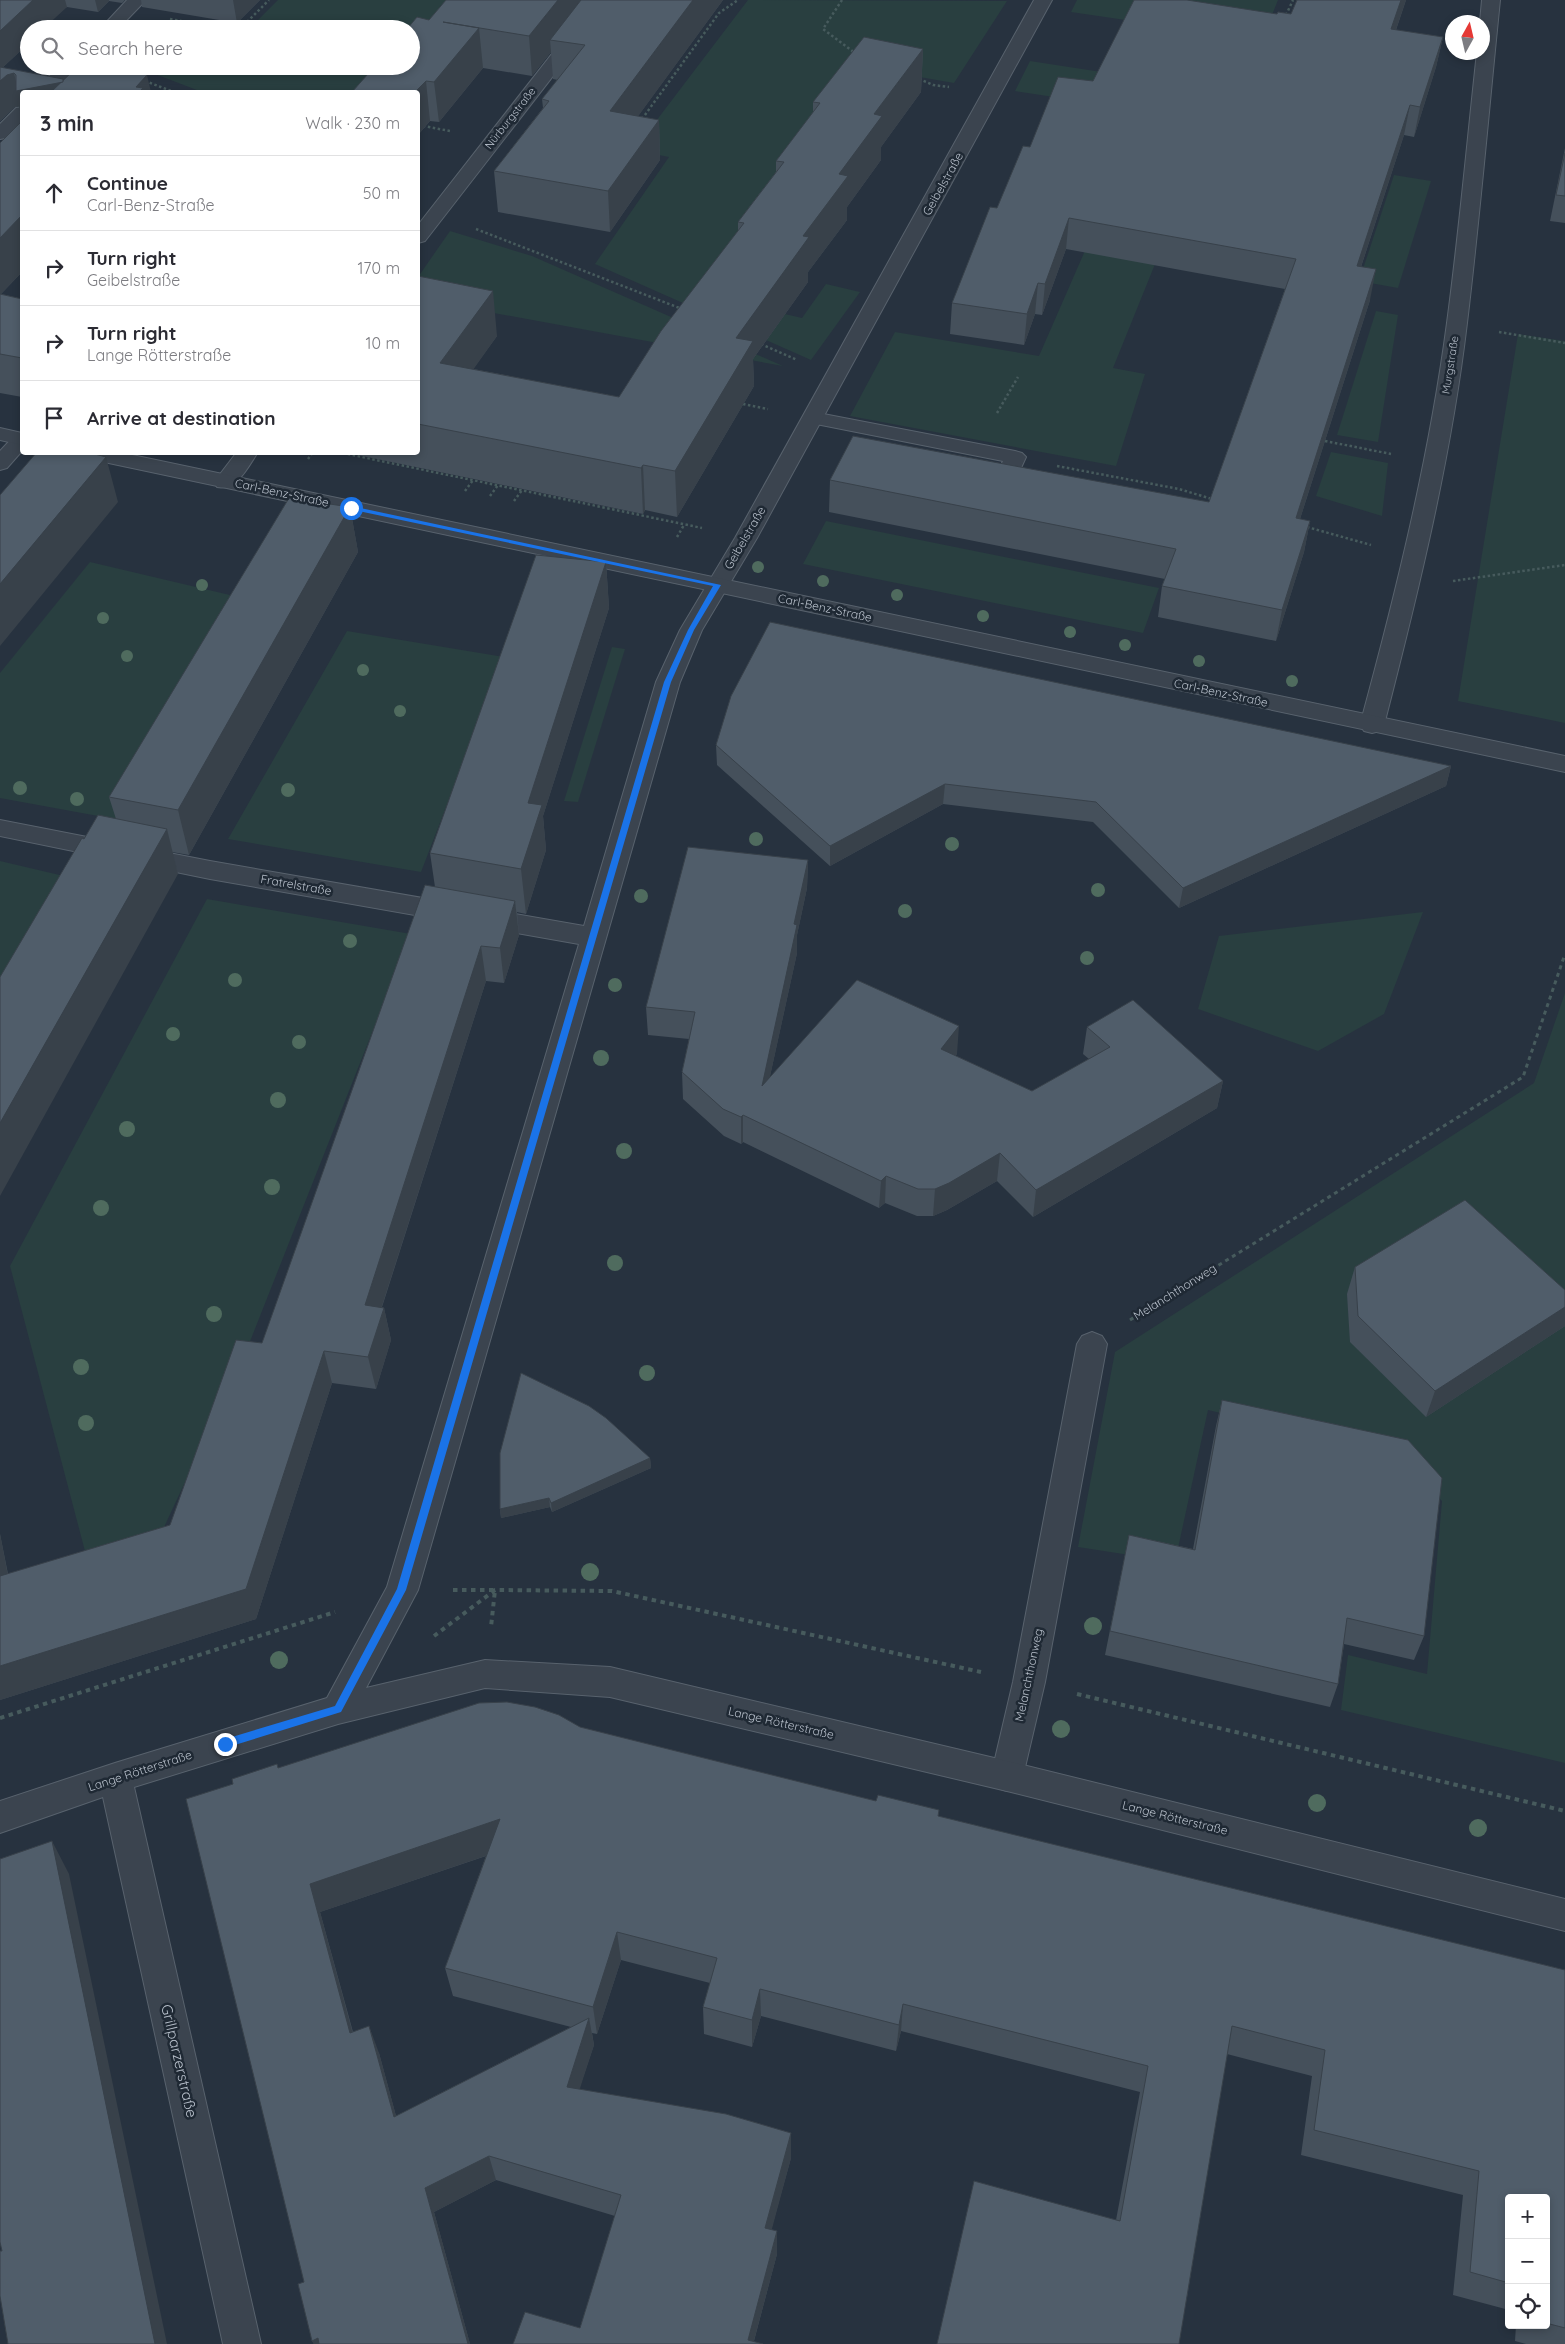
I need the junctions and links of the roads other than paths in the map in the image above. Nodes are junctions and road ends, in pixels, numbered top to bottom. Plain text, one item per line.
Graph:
1 (603, 0) edge
2 (1043, 0) edge
3 (1491, 0) edge
4 (131, 6) edge
5 (117, 20) edge
6 (61, 75) edge
7 (45, 90) edge
8 (20, 114) edge
9 (0, 134) edge
10 (420, 234) edge
11 (813, 418) junction
12 (0, 434) edge
13 (20, 439) edge
14 (20, 441) edge
15 (99, 455) edge
16 (246, 455) edge
17 (0, 464) edge
18 (1009, 472) edge
19 (225, 482) junction
20 (718, 585) junction
21 (1372, 725) junction
22 (1565, 764) edge
23 (0, 828) edge
24 (593, 937) junction
25 (1092, 1344) road end
26 (338, 1709) junction
27 (1007, 1776) junction
28 (115, 1778) junction
29 (0, 1817) edge
30 (1565, 1915) edge
31 (242, 2344) edge

1 - 10 street, Nürburgstraße
2 - 11 street, Geibelstraße
3 - 21 street, Murgstraße
4 - 5 street
6 - 7 street
8 - 9 street
11 - 18 street
11 - 20 street, Geibelstraße
12 - 13 street
14 - 17 street
15 - 19 street, Carl-Benz-Straße
16 - 19 street
19 - 20 street, Carl-Benz-Straße
20 - 21 street, Carl-Benz-Straße
20 - 24 street, Geibelstraße
21 - 22 street, Carl-Benz-Straße
23 - 24 street, Fratrelstraße
24 - 26 street, Geibelstraße
25 - 27 street, Melanchthonweg
26 - 27 street, Lange Rötterstraße
26 - 28 street, Lange Rötterstraße
27 - 30 street, Lange Rötterstraße
28 - 29 street, Lange Rötterstraße
28 - 31 street, Grillparzerstraße

